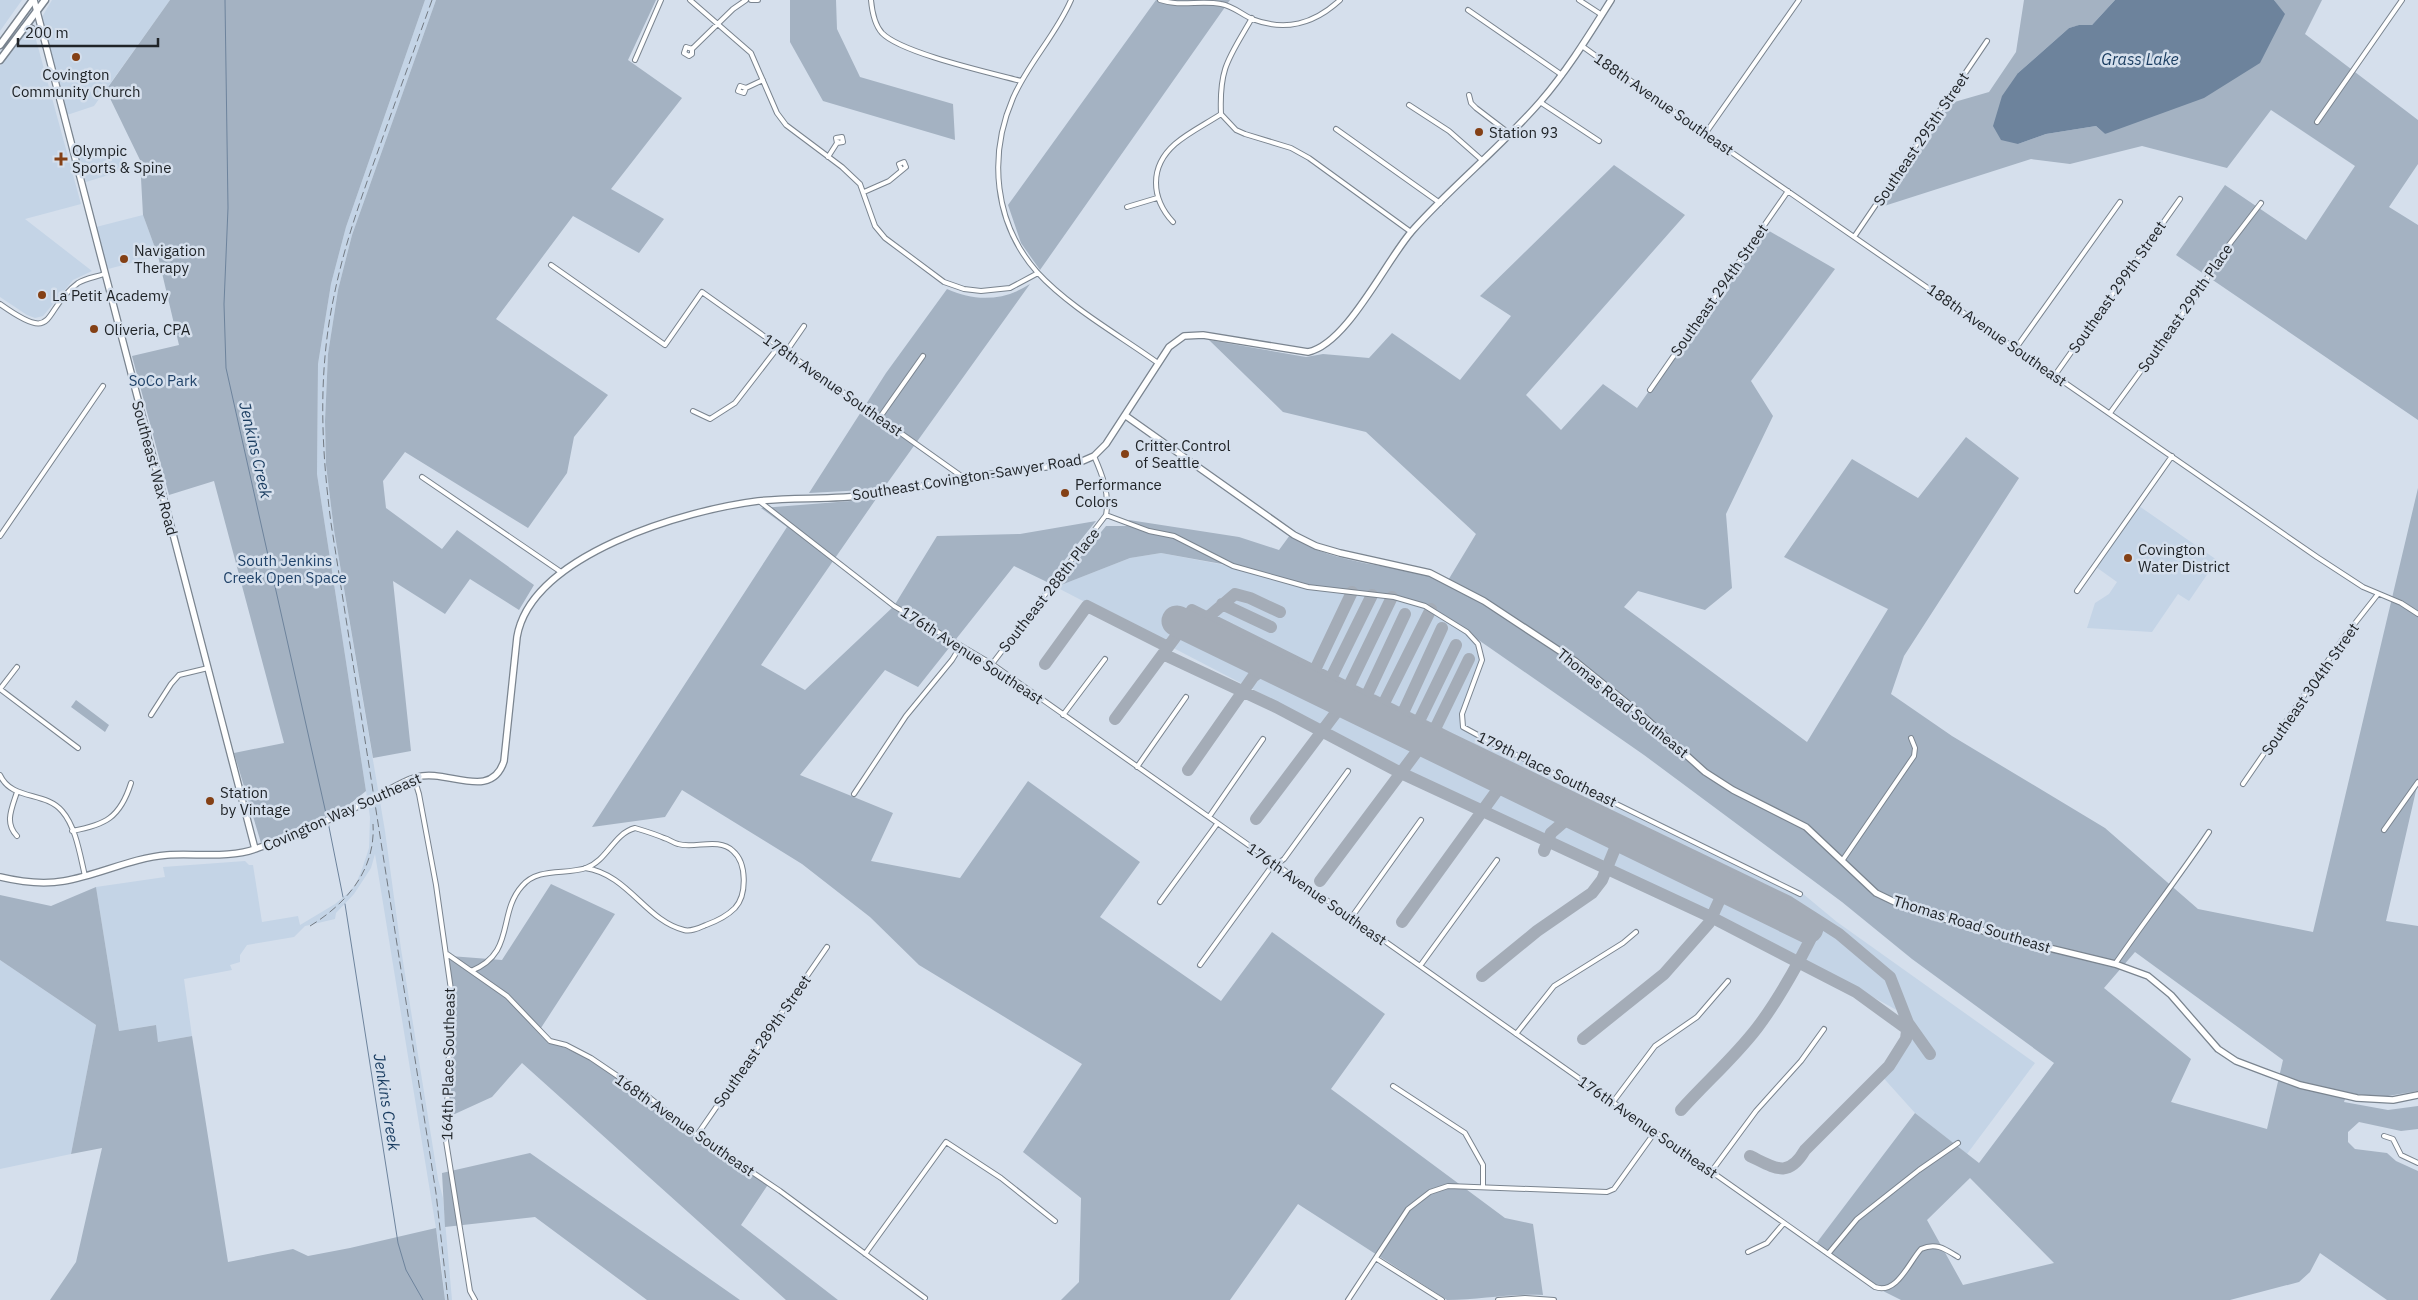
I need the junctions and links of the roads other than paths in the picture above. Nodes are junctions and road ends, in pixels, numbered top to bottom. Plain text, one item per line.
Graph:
1 (34, 0) edge
2 (45, 0) edge
3 (661, 0) edge
4 (690, 0) edge
5 (746, 0) edge
6 (751, 0) edge
7 (758, 0) edge
8 (871, 0) edge
9 (1071, 0) edge
10 (1160, 0) edge
11 (1340, 0) edge
12 (1579, 0) edge
13 (1611, 0) edge
14 (1800, 0) edge
15 (2402, 0) edge
16 (1468, 10) dead end
17 (36, 12) junction
18 (1602, 15) junction
19 (1252, 18) junction
20 (718, 24) junction
21 (24, 28) junction
22 (42, 35) junction
23 (1987, 41) dead end
24 (0, 45) edge
25 (1582, 46) junction
26 (692, 49) dead end
27 (0, 60) edge
28 (635, 60) dead end
29 (1562, 75) junction
30 (763, 80) junction
31 (1021, 81) junction
32 (746, 88) dead end
33 (1469, 95) dead end
34 (1540, 102) junction
35 (1409, 105) dead end
36 (1221, 114) junction
37 (2317, 122) dead end
38 (1336, 129) dead end
39 (1510, 134) junction
40 (1705, 134) junction
41 (1599, 141) dead end
42 (837, 143) dead end
43 (828, 157) junction
44 (1482, 161) junction
45 (901, 169) dead end
46 (1788, 191) junction
47 (864, 192) junction
48 (1157, 198) junction
49 (2180, 199) dead end
50 (2120, 202) dead end
51 (1440, 203) junction
52 (2261, 203) dead end
53 (1127, 207) dead end
54 (1173, 222) dead end
55 (1411, 232) junction
56 (1854, 237) junction
57 (551, 265) dead end
58 (1038, 272) junction
59 (104, 274) junction
60 (0, 304) edge
61 (804, 326) dead end
62 (779, 346) junction
63 (2016, 348) junction
64 (786, 352) junction
65 (923, 356) dead end
66 (1158, 363) junction
67 (2055, 375) junction
68 (103, 386) dead end
69 (1650, 390) dead end
70 (693, 411) dead end
71 (2110, 413) junction
72 (1126, 416) junction
73 (880, 417) junction
74 (1094, 456) junction
75 (2172, 456) junction
76 (422, 477) dead end
77 (964, 478) junction
78 (759, 501) junction
79 (1106, 515) junction
80 (0, 536) edge
81 (561, 572) junction
82 (2077, 591) dead end
83 (2378, 594) junction
84 (2418, 614) edge
85 (960, 646) junction
86 (1105, 659) dead end
87 (992, 664) junction
88 (17, 667) dead end
89 (208, 668) junction
90 (0, 689) edge
91 (1186, 697) dead end
92 (151, 714) dead end
93 (1063, 715) junction
94 (1911, 738) dead end
95 (1263, 740) dead end
96 (78, 748) dead end
97 (1137, 767) junction
98 (502, 768) joint
99 (1348, 771) dead end
100 (0, 775) edge
101 (414, 778) junction
102 (2418, 782) edge
103 (131, 783) dead end
104 (2244, 784) dead end
105 (17, 792) junction
106 (854, 794) dead end
107 (1208, 817) junction
108 (1421, 820) dead end
109 (1218, 824) junction
110 (2384, 830) dead end
111 (72, 831) junction
112 (2209, 832) dead end
113 (16, 836) dead end
114 (255, 850) junction
115 (1497, 860) dead end
116 (1842, 861) junction
117 (1277, 865) junction
118 (585, 868) junction
119 (85, 876) junction
120 (0, 877) edge
121 (1800, 894) dead end
122 (1160, 902) dead end
123 (1351, 918) junction
124 (1636, 932) dead end
125 (827, 947) dead end
126 (447, 954) junction
127 (2115, 964) junction
128 (1200, 965) dead end
129 (1420, 966) junction
130 (471, 970) junction
131 (1728, 981) dead end
132 (1824, 1029) dead end
133 (1516, 1034) junction
134 (1393, 1086) dead end
135 (2418, 1095) edge
136 (1613, 1102) junction
137 (1655, 1132) junction
138 (697, 1135) junction
139 (2384, 1136) dead end
140 (1958, 1143) dead end
141 (2418, 1163) edge
142 (1712, 1172) junction
143 (1483, 1186) junction
144 (1055, 1220) dead end
145 (1784, 1223) junction
146 (1748, 1252) dead end
147 (865, 1254) junction
148 (1828, 1254) junction
149 (1958, 1257) dead end
150 (1377, 1259) junction
151 (925, 1298) dead end
152 (475, 1300) edge
153 (1348, 1300) edge
154 (1442, 1300) edge
155 (1498, 1300) edge
156 (1554, 1300) edge

1 - 17 street, Southeast Wax Road
1 - 24 main road
2 - 17 main road
3 - 28 street
4 - 20 street
5 - 20 street
6 - 7 street
8 - 31 street
9 - 31 street
10 - 19 street
11 - 19 street
12 - 18 street
13 - 18 street, Southeast Covington-Sawyer Road
14 - 40 street
15 - 37 street
16 - 29 street
17 - 21 main road
17 - 22 street, Southeast Wax Road
18 - 25 street, Southeast Covington-Sawyer Road
19 - 36 street
20 - 26 street
20 - 30 street
21 - 22 street
21 - 27 main road
22 - 59 street, Southeast Wax Road
23 - 56 street, Southeast 295th Street
25 - 29 street, Southeast Covington-Sawyer Road
25 - 40 street, 188th Avenue Southeast
29 - 34 street, Southeast Covington-Sawyer Road
30 - 32 street
30 - 43 street
31 - 58 street
33 - 39 street
34 - 39 street, Southeast Covington-Sawyer Road
34 - 41 street
35 - 44 street
36 - 48 street
36 - 55 street
38 - 51 street
39 - 44 street, Southeast Covington-Sawyer Road
40 - 46 street, 188th Avenue Southeast
42 - 43 street
43 - 47 street
44 - 51 street, Southeast Covington-Sawyer Road
45 - 47 street
46 - 56 street, 188th Avenue Southeast
46 - 69 street, Southeast 294th Street
47 - 58 street
48 - 53 street
48 - 54 street
49 - 67 street, Southeast 299th Street
50 - 63 street
51 - 55 street, Southeast Covington-Sawyer Road
52 - 71 street, Southeast 299th Place
55 - 66 street, Southeast Covington-Sawyer Road
56 - 63 street, 188th Avenue Southeast
57 - 62 street, 178th Avenue Southeast
58 - 66 street
59 - 60 street
59 - 89 street, Southeast Wax Road
61 - 64 street
62 - 64 street, 178th Avenue Southeast
62 - 70 street
63 - 67 street, 188th Avenue Southeast
64 - 73 street, 178th Avenue Southeast
65 - 73 street
66 - 72 street, Southeast Covington-Sawyer Road
67 - 71 street, 188th Avenue Southeast
68 - 80 street
71 - 75 street, 188th Avenue Southeast
72 - 74 street, Southeast Covington-Sawyer Road
72 - 116 street, Thomas Road Southeast
73 - 77 street, 178th Avenue Southeast
74 - 77 street, Southeast Covington-Sawyer Road
74 - 79 street
75 - 82 street
75 - 83 street, 188th Avenue Southeast
76 - 81 street
77 - 78 street, Southeast Covington-Sawyer Road
78 - 81 street, Southeast Covington-Sawyer Road
78 - 85 street, 176th Avenue Southeast
79 - 87 street, Southeast 288th Place
79 - 121 street, 179th Place Southeast
81 - 98 street, Southeast Covington-Sawyer Road
83 - 84 street, 188th Avenue Southeast
83 - 104 street, Southeast 304th Street
85 - 87 street, 176th Avenue Southeast
85 - 106 street
86 - 93 street
87 - 93 street, 176th Avenue Southeast
88 - 90 street
89 - 92 street
89 - 114 street, Southeast Wax Road
90 - 96 street
91 - 97 street
93 - 97 street, 176th Avenue Southeast
94 - 116 street
95 - 107 street
97 - 107 street, 176th Avenue Southeast
98 - 101 street, Covington Way Southeast
99 - 117 street
100 - 105 street
101 - 114 street, Covington Way Southeast
101 - 126 street, 164th Place Southeast
102 - 110 street
103 - 111 street
105 - 111 street
105 - 113 street
107 - 109 street, 176th Avenue Southeast
108 - 123 street
109 - 117 street, 176th Avenue Southeast
109 - 122 street
111 - 119 street
112 - 127 street
114 - 119 street, Covington Way Southeast
115 - 129 street
116 - 127 street, Thomas Road Southeast
117 - 123 street, 176th Avenue Southeast
117 - 128 street
118 - 118 street
118 - 130 street
119 - 120 street, Covington Way Southeast
123 - 129 street, 176th Avenue Southeast
124 - 133 street
125 - 138 street, Southeast 289th Street
126 - 130 street, 168th Avenue Southeast
126 - 152 street, 164th Place Southeast
127 - 135 street, Thomas Road Southeast
129 - 133 street, 176th Avenue Southeast
130 - 138 street, 168th Avenue Southeast
131 - 136 street
132 - 142 street
133 - 136 street, 176th Avenue Southeast
134 - 143 street
136 - 137 street, 176th Avenue Southeast
137 - 142 street, 176th Avenue Southeast
137 - 143 street
138 - 147 street, 168th Avenue Southeast
139 - 141 street
140 - 148 street
142 - 145 street, 176th Avenue Southeast
143 - 150 street
144 - 147 street
145 - 146 street
145 - 148 street, 176th Avenue Southeast
147 - 151 street, 168th Avenue Southeast
148 - 149 street, 176th Avenue Southeast
150 - 153 street
150 - 154 street
155 - 156 street

